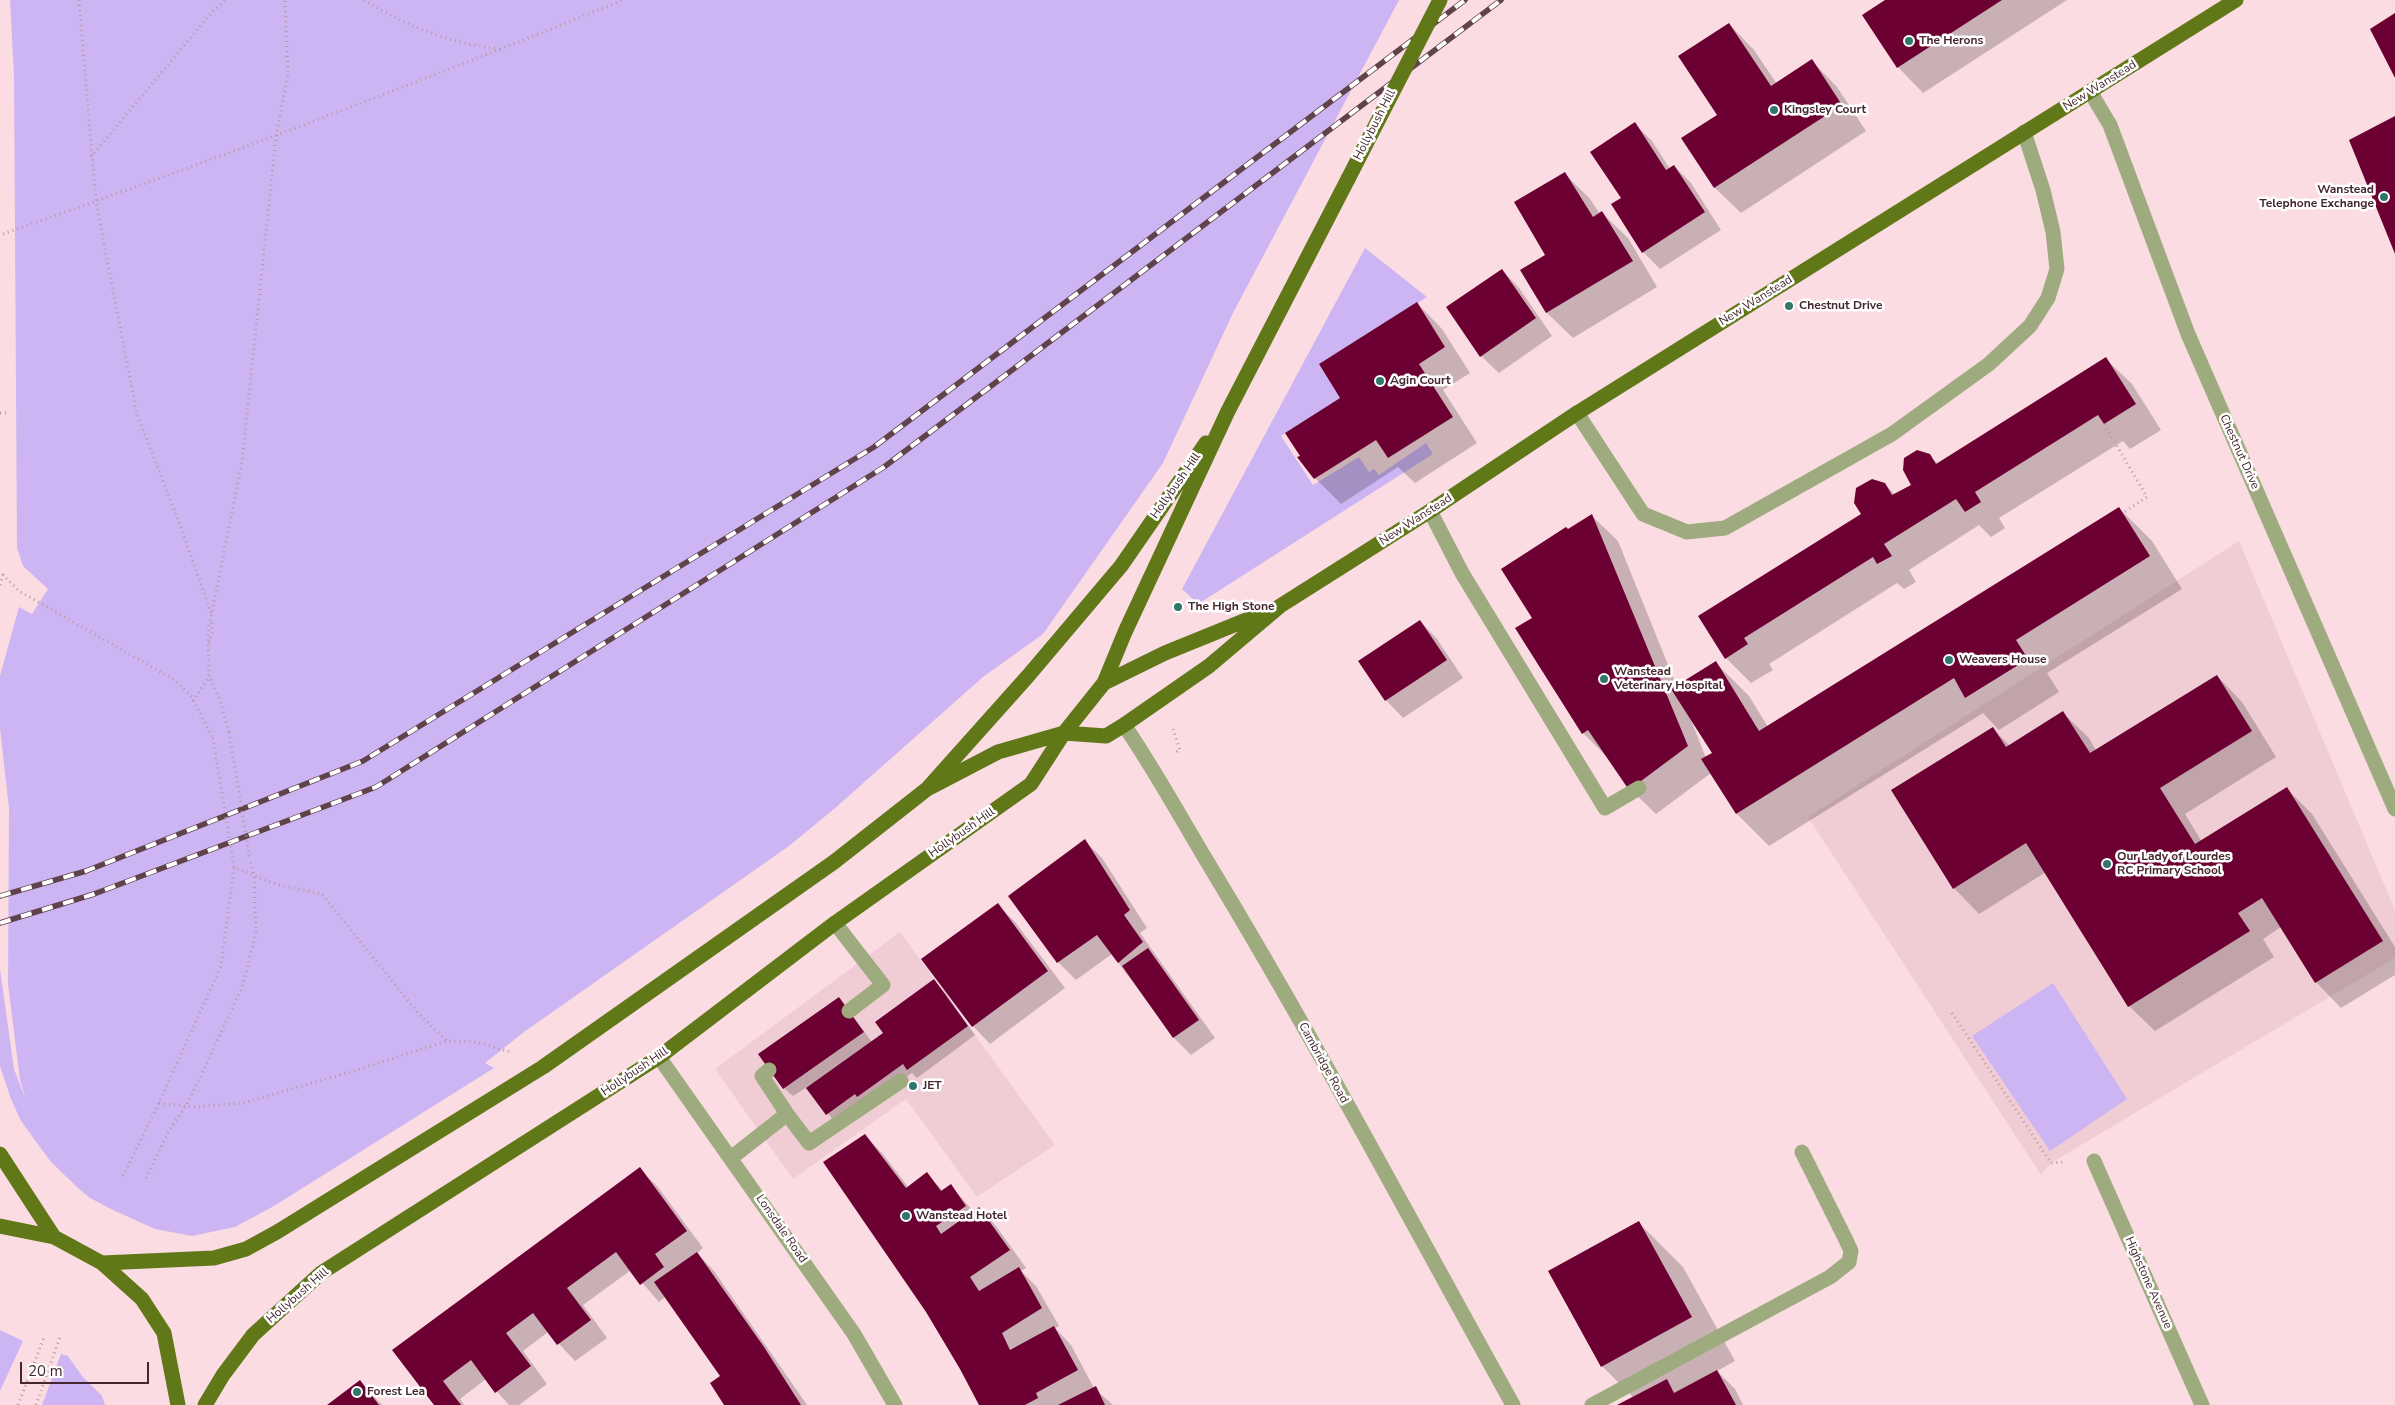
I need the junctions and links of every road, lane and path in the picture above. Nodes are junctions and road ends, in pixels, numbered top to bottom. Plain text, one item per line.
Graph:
1 (79, 0) edge
2 (226, 0) edge
3 (286, 0) edge
4 (364, 0) edge
5 (623, 0) edge
6 (1440, 0) edge
7 (2236, 0) edge
8 (503, 49) junction
9 (2091, 93) junction
10 (2024, 132) junction
11 (276, 136) junction
12 (91, 157) junction
13 (96, 202) junction
14 (3, 234) dead end
15 (1228, 411) junction
16 (0, 413) edge
17 (1577, 413) junction
18 (7, 414) dead end
19 (2104, 424) dead end
20 (1430, 511) junction
21 (2123, 513) dead end
22 (0, 585) edge
23 (1280, 606) junction
24 (211, 615) junction
25 (209, 677) junction
26 (1104, 682) junction
27 (193, 701) junction
28 (1124, 725) junction
29 (1064, 733) junction
30 (927, 788) junction
31 (1639, 788) dead end
32 (2395, 809) edge
33 (234, 867) junction
34 (254, 876) junction
35 (835, 923) junction
36 (849, 1011) dead end
37 (1952, 1012) dead end
38 (447, 1041) junction
39 (508, 1051) dead end
40 (659, 1057) junction
41 (770, 1070) dead end
42 (901, 1081) dead end
43 (159, 1103) junction
44 (186, 1106) junction
45 (787, 1114) junction
46 (1802, 1152) dead end
47 (0, 1154) edge
48 (731, 1158) junction
49 (2094, 1162) dead end
50 (2051, 1163) dead end
51 (123, 1176) dead end
52 (146, 1178) dead end
53 (0, 1226) edge
54 (54, 1237) junction
55 (102, 1263) junction
56 (45, 1336) dead end
57 (60, 1337) dead end
58 (18, 1405) edge
59 (36, 1405) edge
60 (178, 1405) edge
61 (205, 1405) edge
62 (896, 1405) edge
63 (1513, 1405) edge
64 (1592, 1405) edge
65 (2202, 1405) edge

1 - 12 path
2 - 12 path
3 - 11 path
4 - 8 path
5 - 8 path
6 - 15 main road, Hollybush Hill, bridge
7 - 9 main road, New Wanstead
8 - 11 path
9 - 10 main road, New Wanstead
9 - 32 street, Chestnut Drive
10 - 17 main road, New Wanstead
10 - 17 street
11 - 13 path
11 - 24 path
12 - 13 path
13 - 14 path
13 - 24 path
15 - 26 main road, Hollybush Hill
15 - 30 main road, Hollybush Hill
16 - 18 path
17 - 20 main road, New Wanstead
19 - 21 path
20 - 23 main road, New Wanstead
20 - 31 street
22 - 27 path
23 - 26 main road, New Wanstead
23 - 28 main road, New Wanstead
24 - 25 path
25 - 27 path
25 - 34 path, bridge
26 - 29 main road, Hollybush Hill
27 - 33 path, bridge
28 - 29 main road, New Wanstead
28 - 63 street, Cambridge Road
29 - 30 main road, Hollybush Hill
29 - 35 main road, Hollybush Hill
30 - 55 main road, Hollybush Hill
33 - 34 path
33 - 43 path
34 - 38 path
34 - 44 path
35 - 36 street
35 - 40 main road, Hollybush Hill
37 - 50 path
38 - 39 path
38 - 44 path
40 - 48 street, Lonsdale Road
40 - 61 main road, Hollybush Hill
41 - 45 street
42 - 45 street
43 - 44 path
43 - 51 path
44 - 52 path
45 - 48 street
46 - 64 street
47 - 54 main road
48 - 62 street, Lonsdale Road
49 - 65 street, Highstone Avenue
53 - 54 main road
54 - 55 main road
55 - 60 main road
56 - 58 path
57 - 59 path

